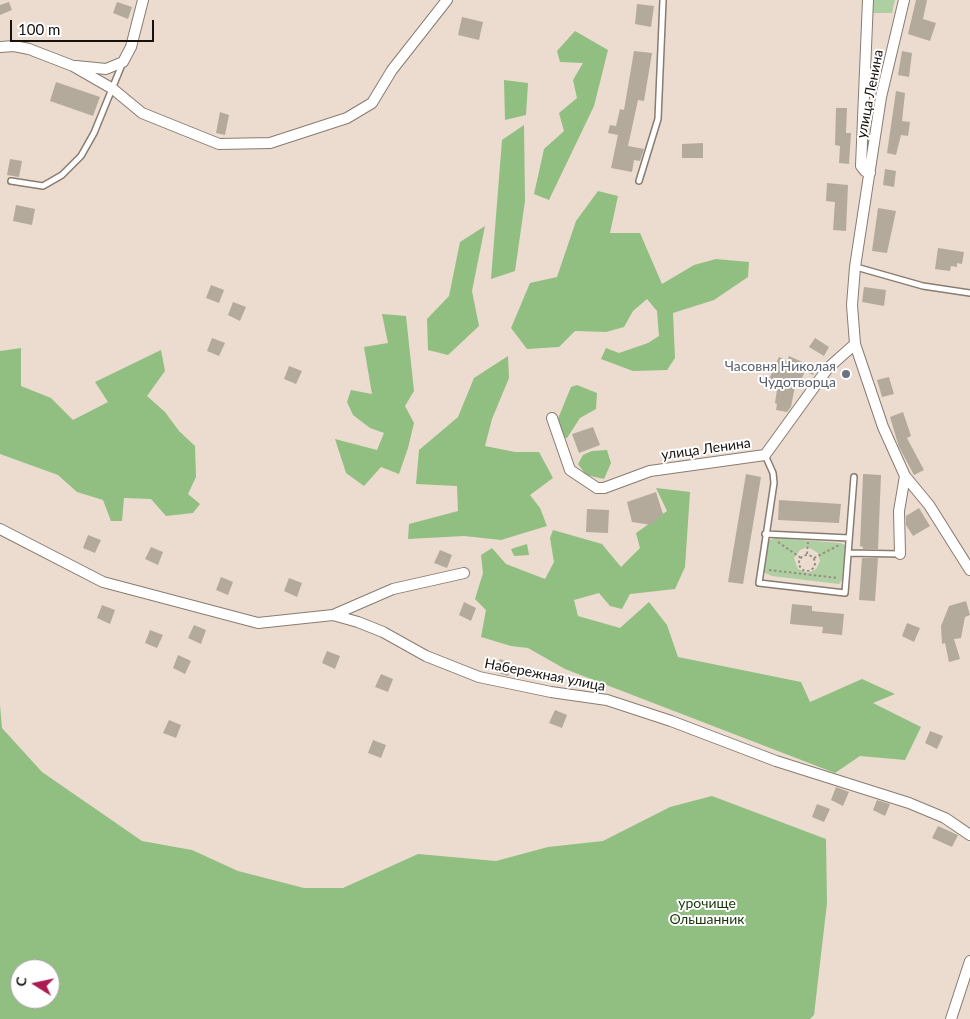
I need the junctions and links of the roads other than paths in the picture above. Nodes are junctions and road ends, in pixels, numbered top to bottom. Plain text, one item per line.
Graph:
1 (143, 0) edge
2 (446, 0) edge
3 (663, 0) edge
4 (868, 0) edge
5 (904, 0) edge
6 (0, 48) edge
7 (123, 62) junction
8 (73, 66) junction
9 (113, 89) junction
10 (870, 172) junction
11 (11, 181) dead end
12 (639, 181) dead end
13 (855, 267) junction
14 (970, 293) edge
15 (855, 344) junction
16 (552, 418) dead end
17 (765, 454) junction
18 (905, 476) junction
19 (854, 477) dead end
20 (0, 529) edge
21 (766, 534) junction
22 (849, 539) junction
23 (848, 553) junction
24 (900, 554) joint
25 (970, 570) edge
26 (464, 573) dead end
27 (332, 615) junction
28 (970, 836) edge
29 (970, 961) edge
30 (951, 1019) edge

1 - 7 street
2 - 9 street
3 - 12 lane
4 - 10 street
5 - 10 street, улица Ленина
6 - 8 street
7 - 8 street
7 - 9 lane
8 - 9 street
9 - 11 lane
10 - 13 street, улица Ленина
13 - 14 lane
13 - 15 street, улица Ленина
15 - 17 street, улица Ленина
15 - 18 street, улица Ленина
16 - 17 street, улица Ленина
17 - 21 lane
18 - 24 street
18 - 25 street, улица Ленина
19 - 22 lane
20 - 27 street, Набережная улица
21 - 22 lane
21 - 23 lane
22 - 23 lane
23 - 24 lane
26 - 27 street
27 - 28 street, Набережная улица
29 - 30 street

